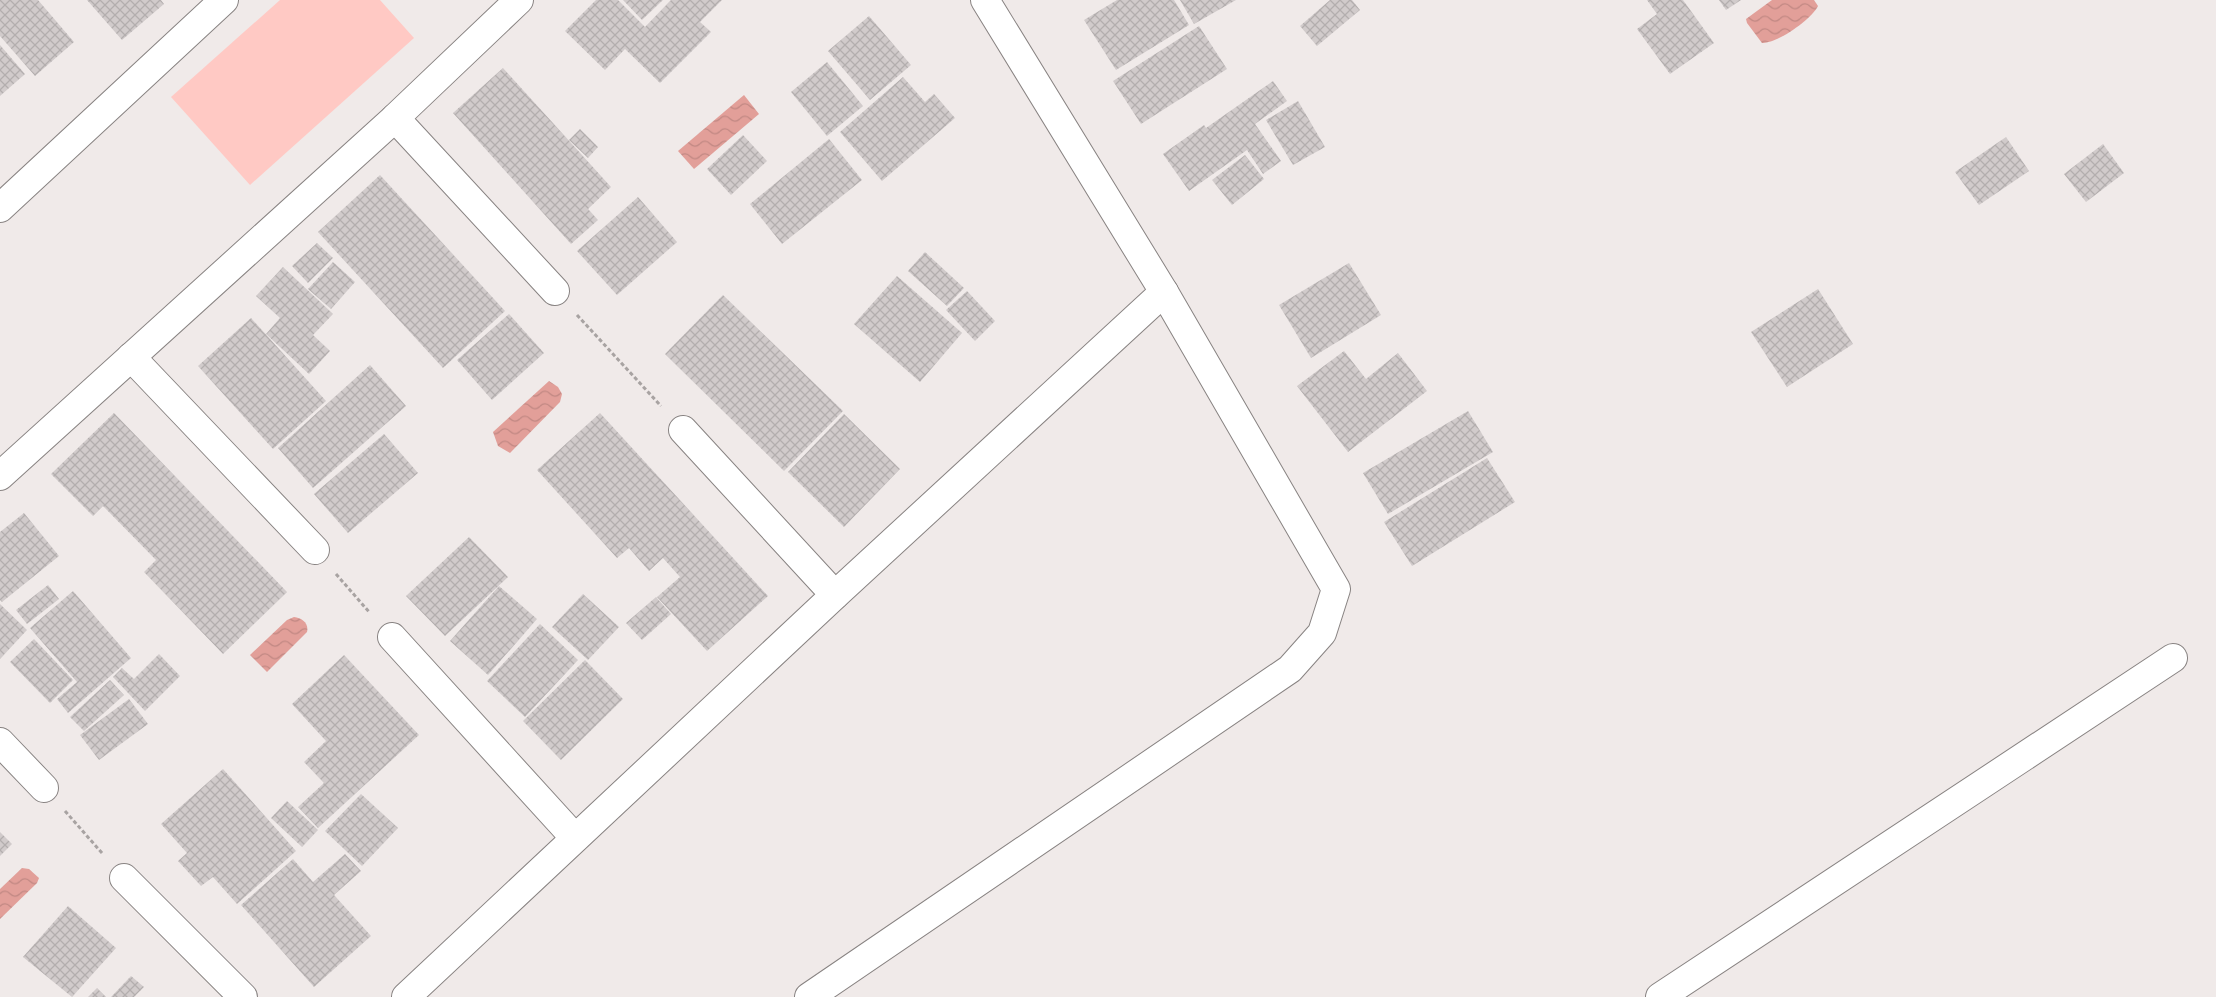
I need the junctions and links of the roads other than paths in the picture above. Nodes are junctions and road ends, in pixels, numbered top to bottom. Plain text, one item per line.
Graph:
1 (224, 0) edge
2 (519, 0) edge
3 (985, 0) edge
4 (395, 118) junction
5 (0, 208) edge
6 (555, 291) road end
7 (1164, 292) junction
8 (131, 357) junction
9 (683, 430) road end
10 (0, 476) edge
11 (315, 550) road end
12 (835, 595) junction
13 (392, 638) road end
14 (2173, 658) dead end
15 (0, 742) edge
16 (44, 788) road end
17 (575, 838) junction
18 (124, 878) road end
19 (243, 997) edge
20 (406, 997) edge
21 (809, 997) edge
22 (1660, 997) edge

1 - 5 street
2 - 4 street
3 - 7 street
4 - 6 street
4 - 8 street
7 - 12 street
7 - 21 street
8 - 10 street
8 - 11 street
9 - 12 street
12 - 17 street
13 - 17 street
14 - 22 street
15 - 16 street
17 - 20 street
18 - 19 street

